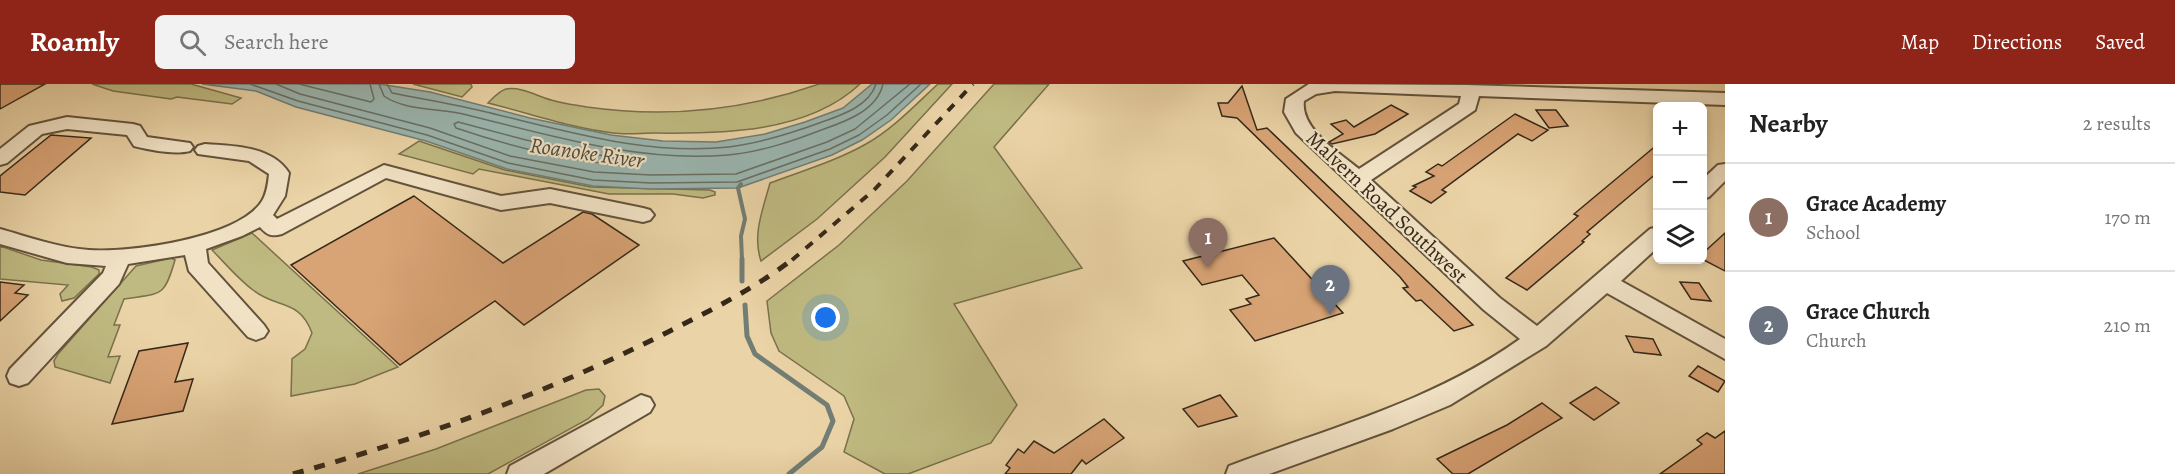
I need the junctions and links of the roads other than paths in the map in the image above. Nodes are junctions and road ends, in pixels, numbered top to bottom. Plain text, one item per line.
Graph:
1 (1466, 90) junction
2 (1725, 99) edge
3 (183, 147) dead end
4 (205, 150) dead end
5 (0, 159) edge
6 (1725, 170) edge
7 (1357, 180) junction
8 (1707, 187) edge
9 (265, 211) junction
10 (643, 215) dead end
11 (0, 236) edge
12 (1653, 239) edge
13 (195, 244) junction
14 (118, 258) junction
15 (1605, 282) junction
16 (256, 331) dead end
17 (1538, 340) junction
18 (1725, 350) edge
19 (19, 376) dead end
20 (641, 405) dead end
21 (520, 474) edge
22 (1239, 474) edge

1 - 2 street
1 - 7 street
1 - 7 street, Malvern Road Southwest
3 - 5 street
4 - 9 street
6 - 8 street
7 - 17 street, Malvern Road Southwest
9 - 10 street
9 - 13 street
11 - 14 street
12 - 15 street
13 - 14 street
13 - 16 street
14 - 19 street
15 - 17 street
15 - 18 street
17 - 22 street
20 - 21 street

